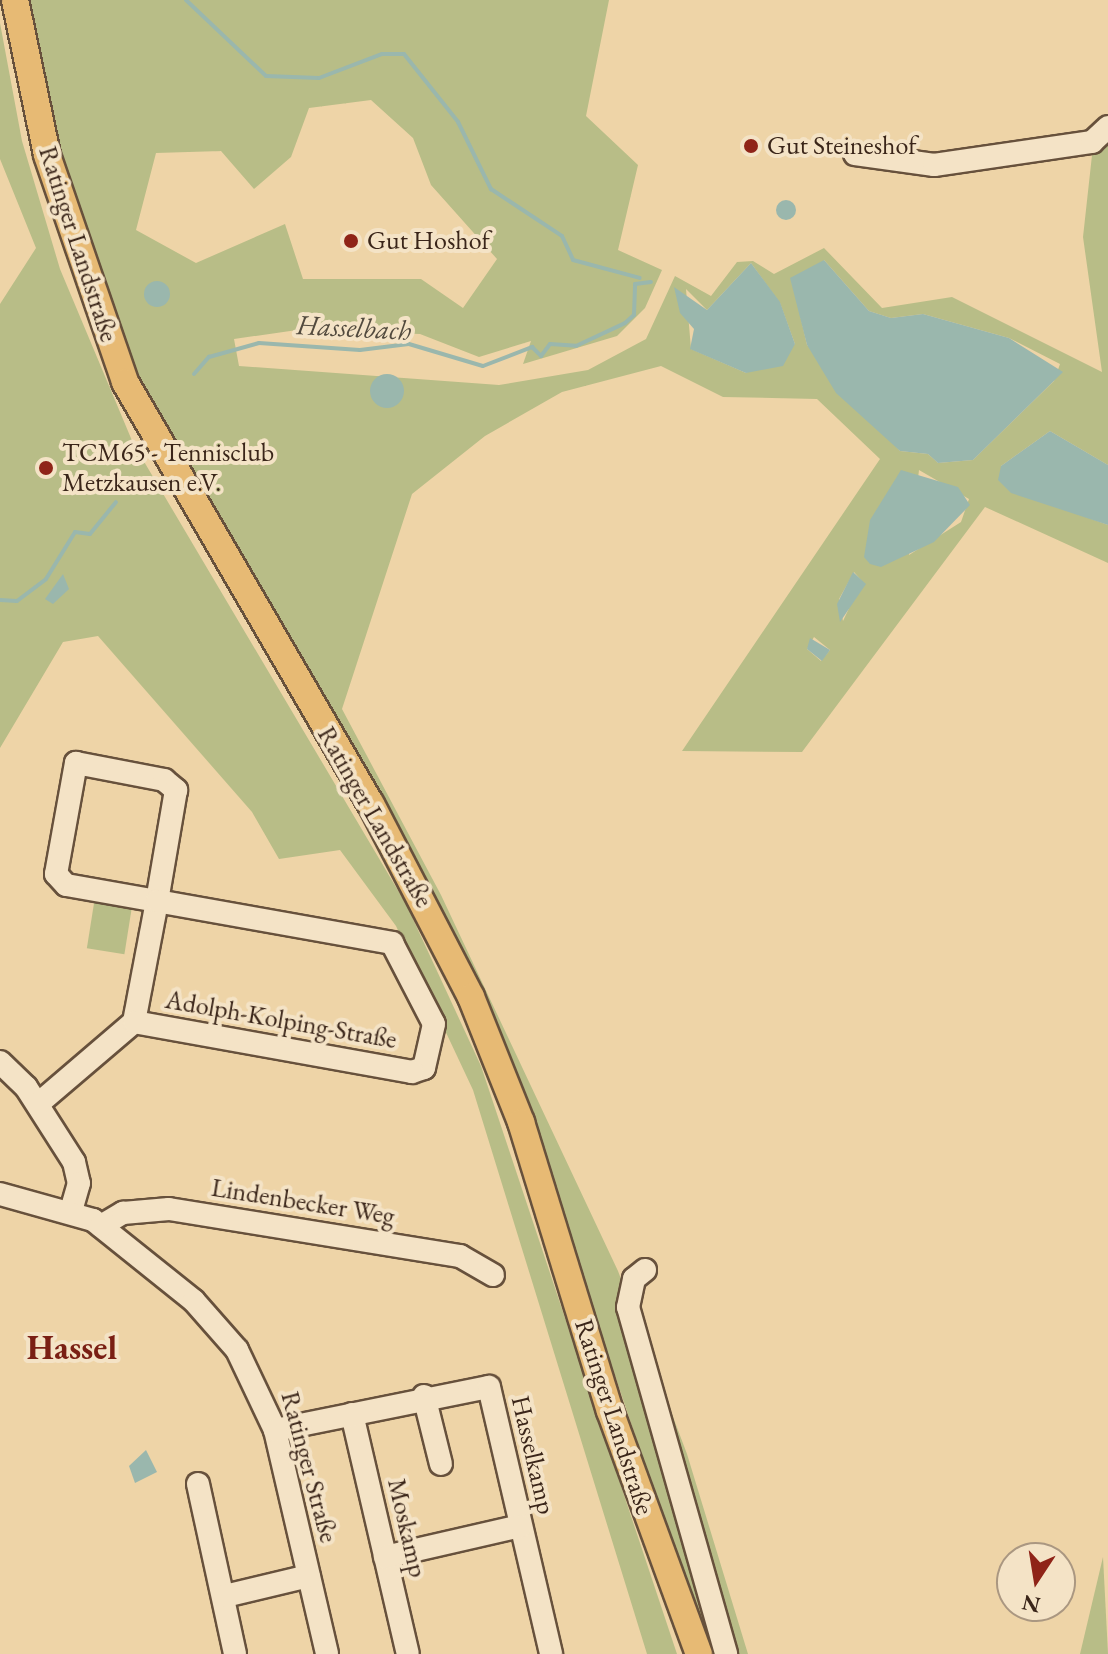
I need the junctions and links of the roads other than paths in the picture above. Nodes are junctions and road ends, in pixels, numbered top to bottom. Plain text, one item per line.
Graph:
1 (15, 0) edge
2 (1108, 127) edge
3 (855, 154) dead end
4 (157, 901) junction
5 (134, 1022) junction
6 (0, 1062) edge
7 (38, 1104) junction
8 (0, 1194) edge
9 (71, 1211) junction
10 (101, 1226) junction
11 (645, 1270) dead end
12 (493, 1275) dead end
13 (424, 1396) junction
14 (352, 1414) junction
15 (275, 1430) junction
16 (441, 1464) dead end
17 (198, 1484) dead end
18 (520, 1526) junction
19 (385, 1557) junction
20 (309, 1576) junction
21 (225, 1596) junction
22 (235, 1654) edge
23 (327, 1654) edge
24 (408, 1654) edge
25 (551, 1654) edge
26 (699, 1654) edge
27 (726, 1654) edge

1 - 26 main road, Ratinger Landstraße
2 - 3 street
4 - 4 street, Adolph-Kolping-Straße
4 - 5 street, Adolph-Kolping-Straße
4 - 5 street, Adolph-Kolping-Straße
5 - 7 street, Adolph-Kolping-Straße
6 - 7 street
7 - 9 street
8 - 9 street, Ratinger Straße
9 - 10 street, Ratinger Straße
10 - 12 street, Lindenbecker Weg
10 - 15 street, Ratinger Straße
11 - 27 street
13 - 14 street, Hasselkamp
13 - 16 street
13 - 18 street, Hasselkamp
14 - 15 street, Hasselkamp
14 - 19 street, Moskamp
15 - 20 street, Ratinger Straße
17 - 21 street
18 - 19 street
18 - 25 street, Hasselkamp
19 - 24 street, Moskamp
20 - 21 street
20 - 23 street, Ratinger Straße
21 - 22 street

